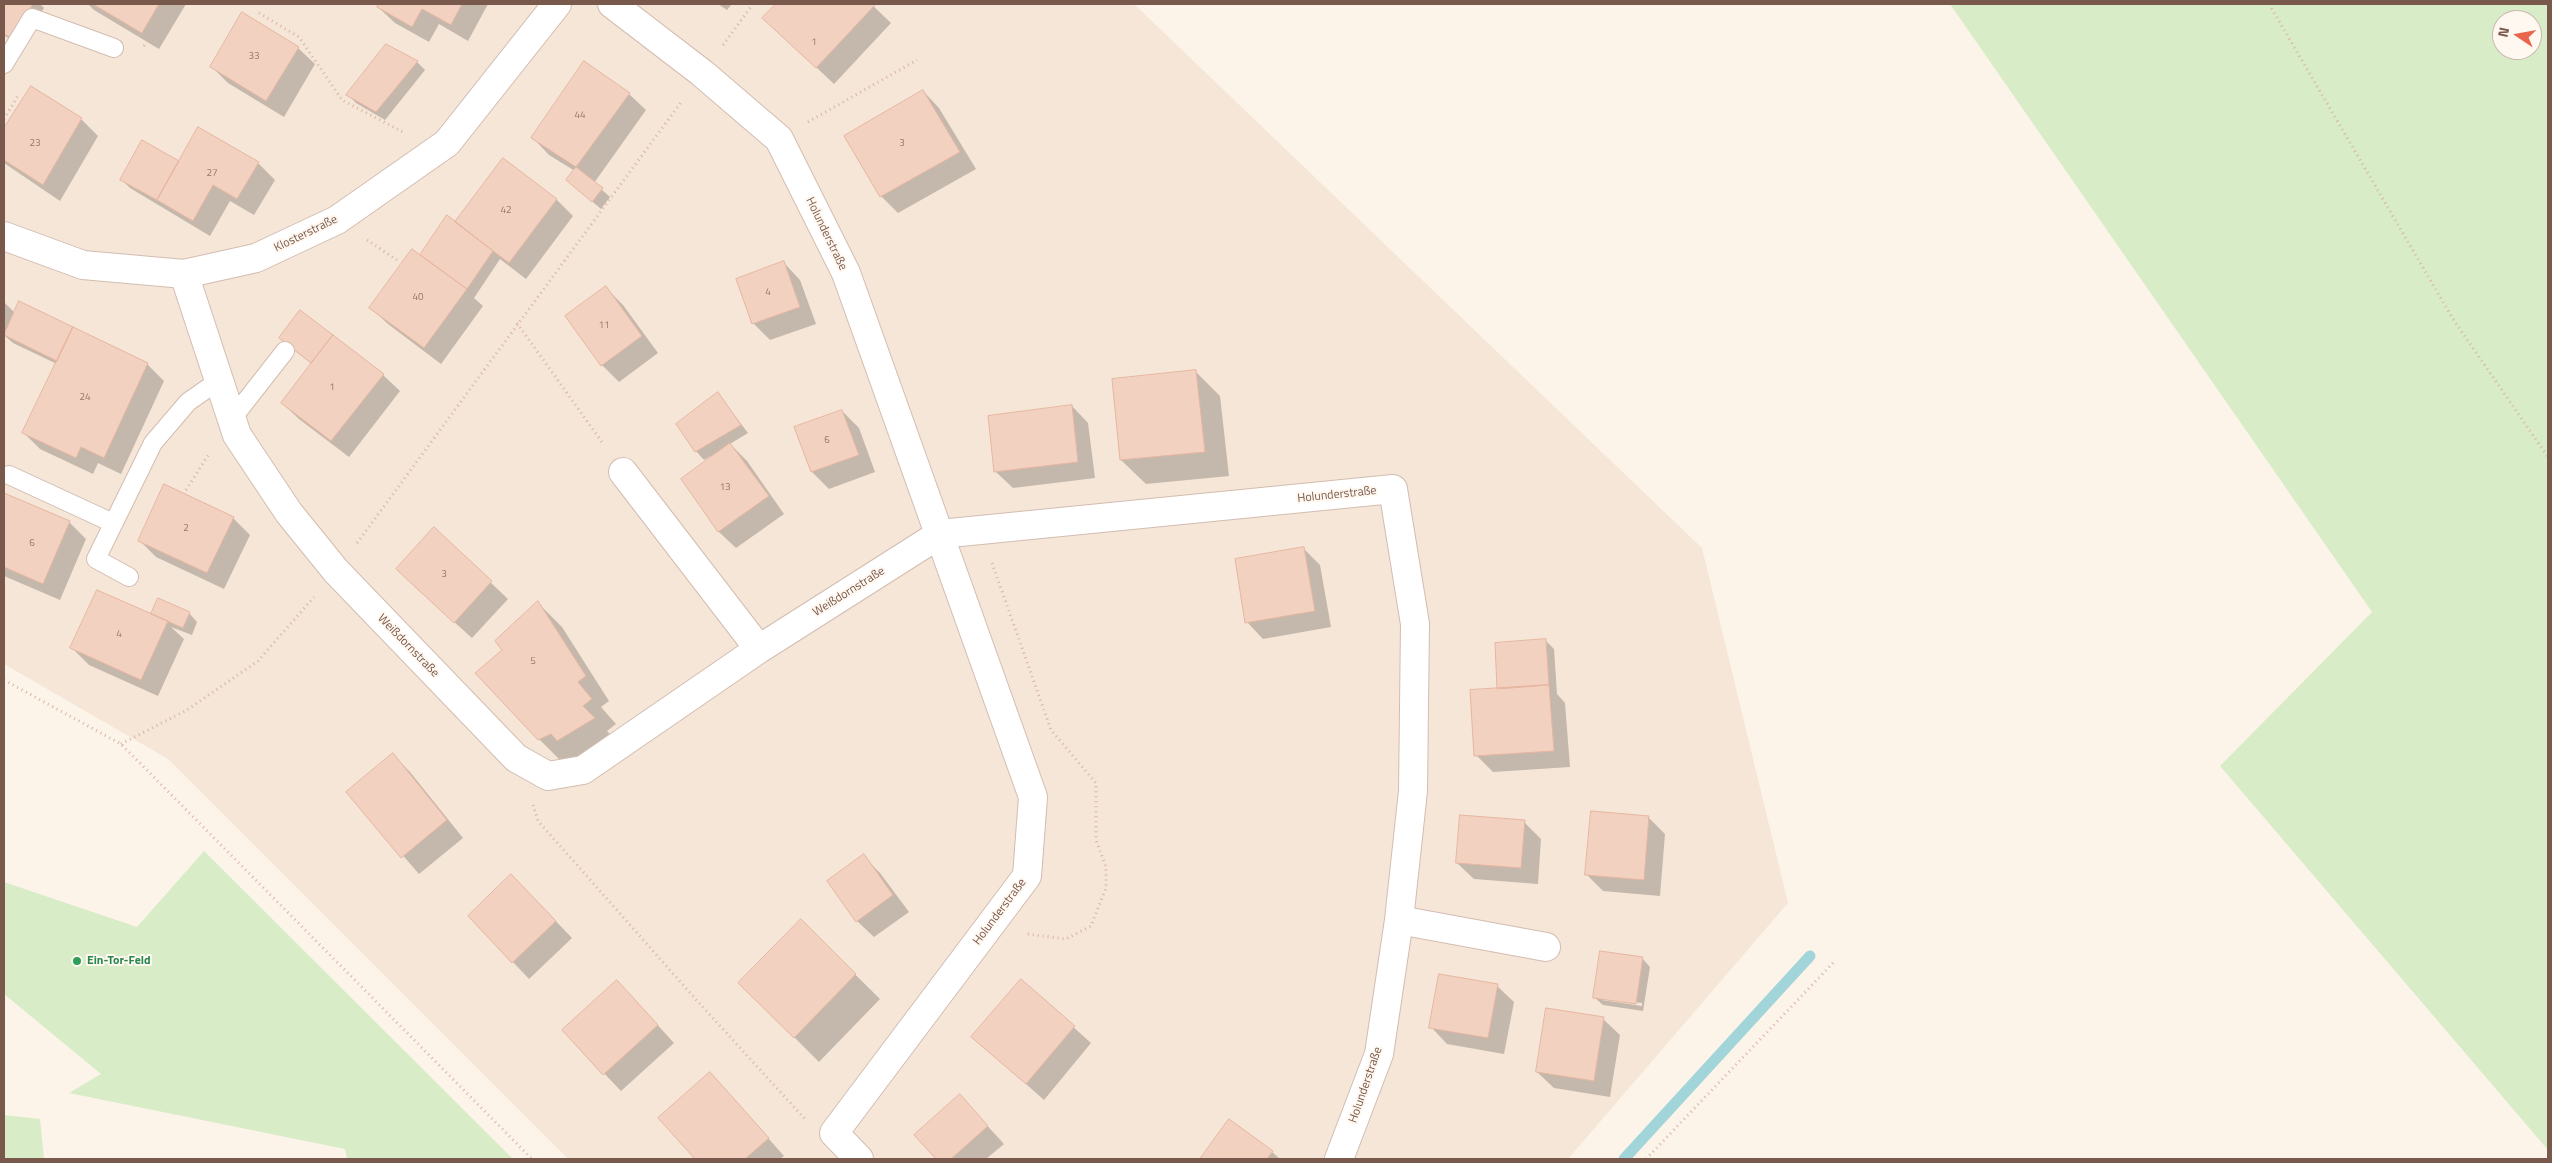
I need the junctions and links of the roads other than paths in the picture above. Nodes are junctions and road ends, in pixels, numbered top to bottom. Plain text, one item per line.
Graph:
1 (557, 4) edge
2 (612, 4) edge
3 (114, 48) road end
4 (4, 64) edge
5 (4, 236) edge
6 (184, 274) junction
7 (284, 351) dead end
8 (218, 381) junction
9 (231, 420) junction
10 (623, 472) road end
11 (9, 475) dead end
12 (113, 523) junction
13 (940, 534) junction
14 (129, 577) dead end
15 (759, 649) junction
16 (1398, 920) junction
17 (1546, 948) dead end
18 (859, 1159) edge
19 (1338, 1159) edge

1 - 6 street, Klosterstraße
2 - 13 street, Holunderstraße
3 - 4 lane
5 - 6 street, Klosterstraße
6 - 8 street, Weißdornstraße
7 - 9 lane
8 - 9 street, Weißdornstraße
8 - 12 lane
9 - 15 street, Weißdornstraße
10 - 15 street
11 - 12 lane
12 - 14 lane
13 - 15 street, Weißdornstraße
13 - 16 street, Holunderstraße
13 - 18 street, Holunderstraße
16 - 17 street
16 - 19 street, Holunderstraße

